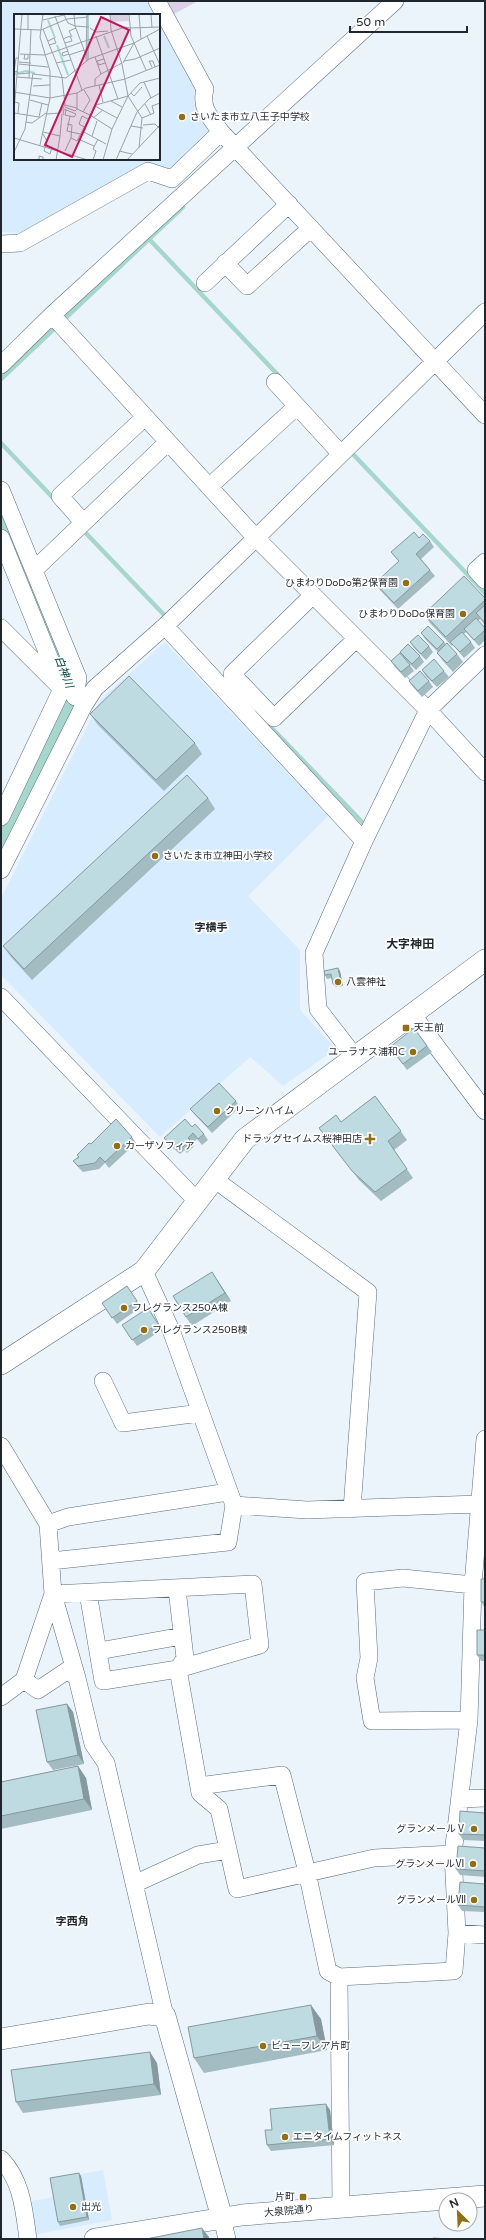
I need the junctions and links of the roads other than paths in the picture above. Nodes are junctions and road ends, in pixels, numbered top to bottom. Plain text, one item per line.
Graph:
1 (157, 1) edge
2 (395, 1) edge
3 (221, 132) junction
4 (235, 147) junction
5 (288, 204) junction
6 (311, 228) junction
7 (1, 244) edge
8 (225, 264) junction
9 (205, 283) dead end
10 (485, 312) edge
11 (52, 316) junction
12 (435, 361) junction
13 (1, 365) edge
14 (275, 382) dead end
15 (297, 406) junction
16 (485, 415) edge
17 (145, 417) junction
18 (168, 442) junction
19 (341, 454) junction
20 (209, 487) junction
21 (1, 490) edge
22 (84, 522) junction
23 (1, 538) edge
24 (256, 538) junction
25 (485, 562) edge
26 (34, 570) junction
27 (485, 580) edge
28 (313, 595) junction
29 (165, 626) junction
30 (1, 628) edge
31 (356, 639) junction
32 (485, 655) edge
33 (74, 697) junction
34 (428, 710) junction
35 (485, 772) edge
36 (1, 817) edge
37 (364, 841) junction
38 (1, 870) edge
39 (485, 960) edge
40 (1, 997) edge
41 (412, 1014) junction
42 (355, 1057) junction
43 (485, 1111) edge
44 (214, 1179) junction
45 (197, 1201) junction
46 (144, 1271) junction
47 (1, 1364) edge
48 (103, 1381) dead end
49 (200, 1413) junction
50 (485, 1439) edge
51 (1, 1446) edge
52 (231, 1498) junction
53 (352, 1509) junction
54 (480, 1512) edge
55 (48, 1524) junction
56 (51, 1561) junction
57 (473, 1585) junction
58 (177, 1589) junction
59 (88, 1593) junction
60 (53, 1594) junction
61 (182, 1636) junction
62 (99, 1651) junction
63 (178, 1669) junction
64 (77, 1678) junction
65 (24, 1680) junction
66 (1, 1697) edge
67 (469, 1720) junction
68 (199, 1786) junction
69 (485, 1798) edge
70 (460, 1799) junction
71 (228, 1850) junction
72 (453, 1854) junction
73 (307, 1872) junction
74 (134, 1884) junction
75 (457, 1933) junction
76 (485, 1935) edge
77 (339, 1977) junction
78 (165, 2016) junction
79 (1, 2039) edge
80 (1, 2159) edge
81 (485, 2196) edge
82 (341, 2207) junction
83 (222, 2218) junction
84 (125, 2237) edge
85 (28, 2239) edge
86 (95, 2239) edge
87 (227, 2239) edge

1 - 3 street
2 - 4 street
3 - 4 street
3 - 7 street
4 - 5 street
4 - 11 street
5 - 6 street
5 - 8 street
6 - 8 street
6 - 12 street
8 - 9 street
10 - 12 street
11 - 13 street
11 - 17 street
12 - 16 street
12 - 19 street
14 - 15 street
15 - 19 street
15 - 20 street
17 - 18 street
17 - 22 street
18 - 20 street
18 - 22 street
19 - 24 street
20 - 24 street
21 - 26 street
22 - 26 street
23 - 33 street
24 - 28 street
24 - 29 street
25 - 27 street
26 - 33 street
28 - 31 street
28 - 31 street
29 - 33 street
29 - 37 street
30 - 33 street
31 - 34 street
32 - 34 street
33 - 36 street
33 - 38 street
34 - 35 street
34 - 37 street
37 - 42 street
39 - 41 street
40 - 45 street
41 - 42 street
41 - 43 street
42 - 44 street
44 - 45 street
44 - 53 street
45 - 46 street
46 - 47 street
46 - 49 street
48 - 49 street
49 - 52 street
50 - 54 street
51 - 55 street
52 - 53 street
52 - 55 street
52 - 56 street
53 - 54 street
54 - 57 street
55 - 56 street
56 - 60 street
57 - 67 street
57 - 67 street
58 - 59 street
58 - 61 street
58 - 63 street
59 - 60 street
59 - 62 street
60 - 64 street
60 - 65 street
61 - 62 street
61 - 63 street
62 - 63 street
63 - 68 street
64 - 65 street
64 - 74 street
65 - 66 street
67 - 70 street
68 - 71 street
68 - 73 street
69 - 70 street
70 - 72 street
71 - 73 street
71 - 74 street
72 - 73 street
72 - 75 street
73 - 77 street
74 - 78 street
75 - 76 street
75 - 77 street
77 - 82 street
78 - 79 street
78 - 83 street
80 - 85 street
81 - 82 street, 大泉院通り
82 - 83 street, 大泉院通り
83 - 84 street, 大泉院通り
83 - 87 street
84 - 86 street, 大泉院通り

